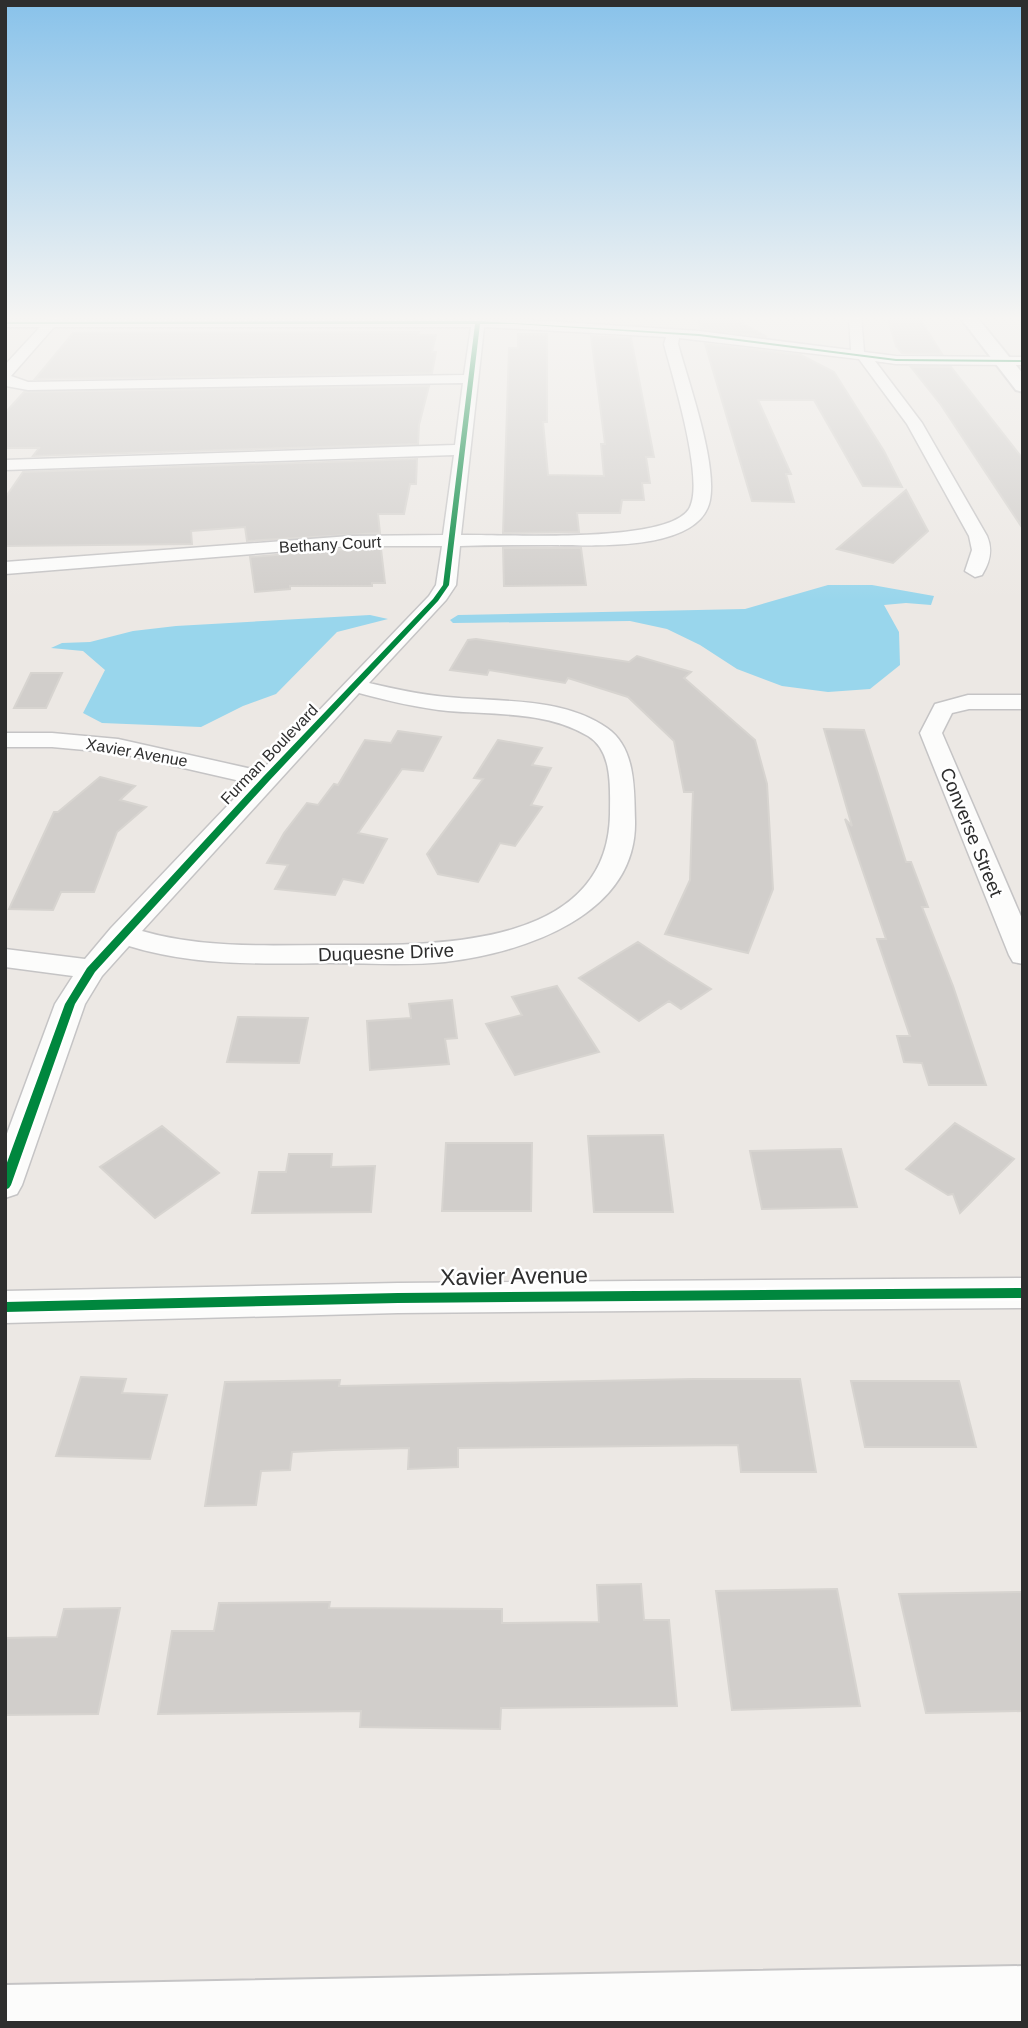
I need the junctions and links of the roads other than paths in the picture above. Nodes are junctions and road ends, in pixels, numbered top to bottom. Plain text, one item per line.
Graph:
1 (467, 411) edge
2 (687, 411) edge
3 (905, 411) edge
4 (462, 450) junction
5 (5, 466) edge
6 (453, 540) junction
7 (5, 568) edge
8 (975, 571) dead end
9 (356, 686) junction
10 (1023, 702) edge
11 (5, 740) edge
12 (266, 779) junction
13 (121, 934) junction
14 (1023, 955) edge
15 (5, 958) edge
16 (91, 970) junction
17 (5, 1185) edge
18 (1023, 1293) edge
19 (5, 1307) edge
20 (1023, 2001) edge
21 (11, 2021) edge

1 - 4 street, Furman Boulevard
2 - 6 street, Bethany Court
3 - 8 street
4 - 5 street
4 - 6 street, Furman Boulevard
6 - 7 street, Bethany Court
6 - 9 street, Furman Boulevard
9 - 12 street, Furman Boulevard
9 - 13 street, Duquesne Drive
10 - 14 street, Converse Street
11 - 12 street, Xavier Avenue
12 - 13 street, Furman Boulevard
13 - 16 street, Furman Boulevard
15 - 16 street
16 - 17 street, Furman Boulevard
18 - 19 street, Xavier Avenue
20 - 21 main road

